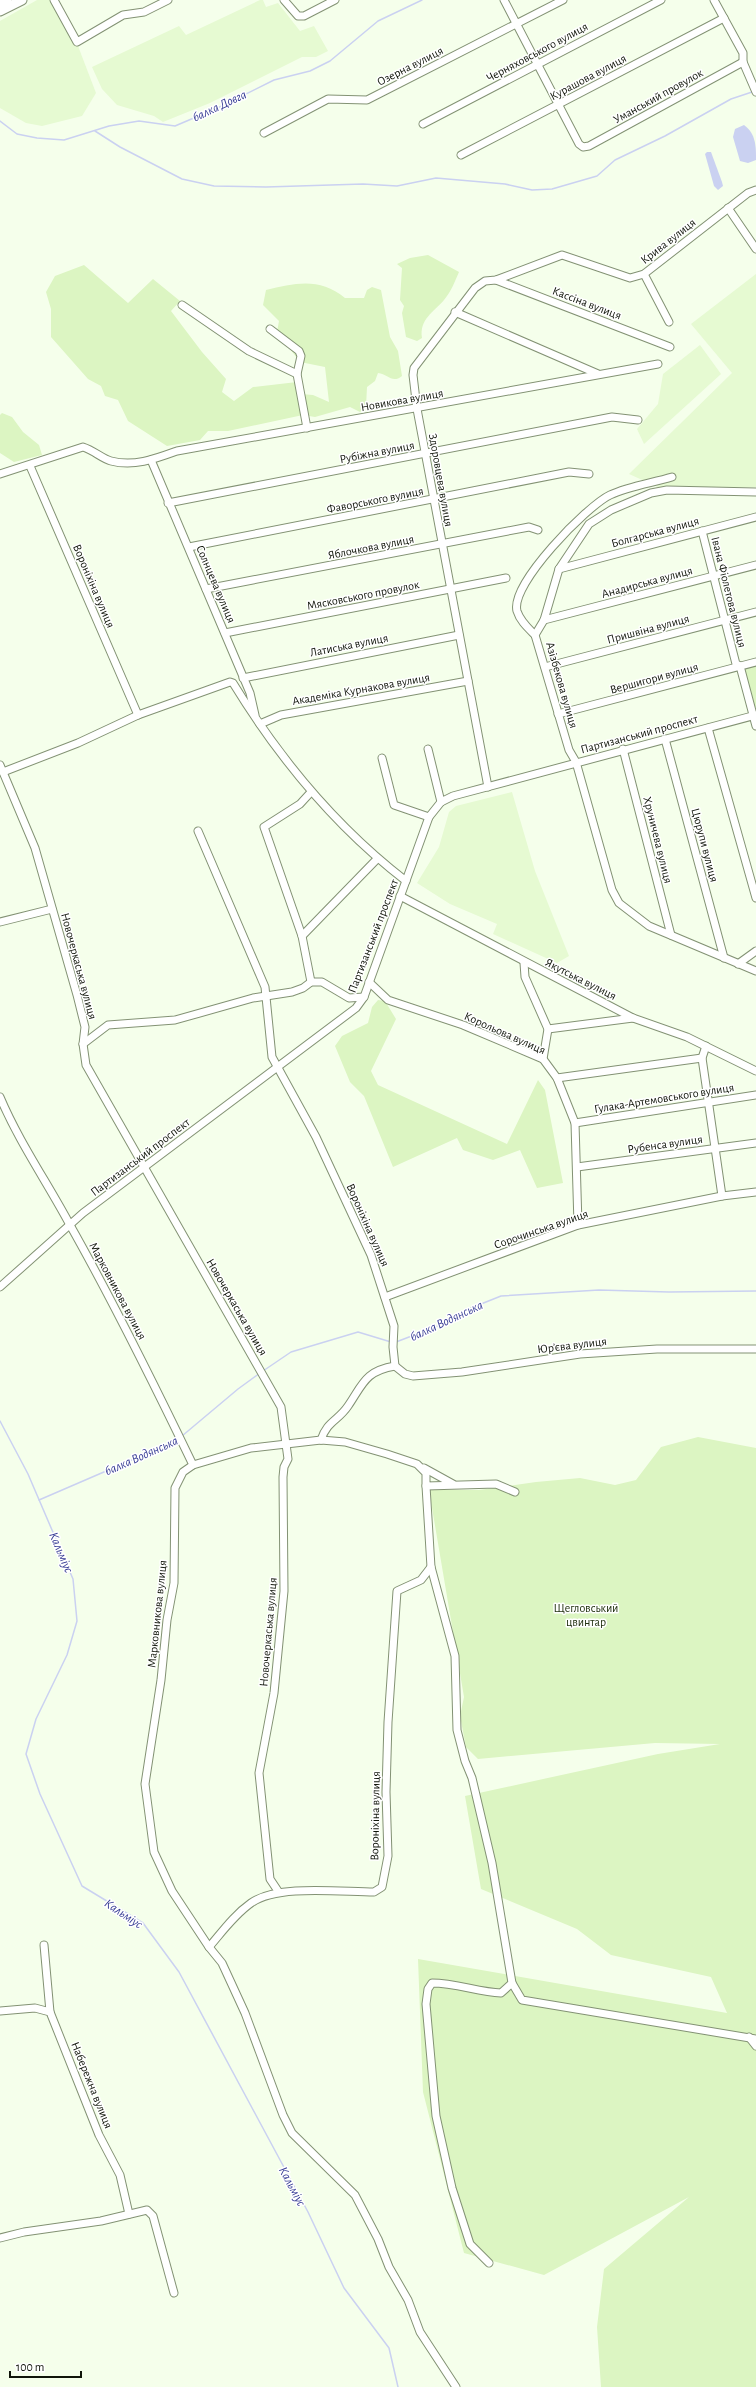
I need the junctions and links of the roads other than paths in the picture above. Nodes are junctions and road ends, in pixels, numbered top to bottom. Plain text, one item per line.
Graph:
1 (22, 0) edge
2 (54, 0) edge
3 (168, 0) edge
4 (284, 0) edge
5 (335, 0) edge
6 (504, 0) edge
7 (563, 0) edge
8 (661, 0) edge
9 (714, 0) edge
10 (2, 4) edge
11 (724, 18) junction
12 (517, 24) junction
13 (743, 62) junction
14 (538, 65) junction
15 (756, 92) edge
16 (559, 105) junction
17 (423, 124) dead end
18 (264, 133) dead end
19 (461, 155) dead end
20 (756, 190) edge
21 (728, 208) junction
22 (756, 249) edge
23 (562, 255) joint
24 (644, 274) junction
25 (496, 280) junction
26 (182, 305) dead end
27 (455, 312) junction
28 (669, 322) dead end
29 (270, 329) dead end
30 (670, 347) dead end
31 (658, 364) dead end
32 (297, 374) junction
33 (598, 374) junction
34 (417, 409) junction
35 (638, 420) dead end
36 (307, 428) junction
37 (425, 454) junction
38 (151, 460) junction
39 (30, 466) junction
40 (0, 474) edge
41 (589, 474) dead end
42 (672, 477) dead end
43 (756, 492) edge
44 (434, 500) junction
45 (168, 503) junction
46 (756, 517) edge
47 (538, 530) dead end
48 (702, 531) junction
49 (442, 545) junction
50 (188, 547) junction
51 (756, 565) edge
52 (559, 569) junction
53 (714, 576) junction
54 (506, 578) dead end
55 (206, 589) junction
56 (450, 589) junction
57 (756, 612) edge
58 (544, 620) junction
59 (725, 620) junction
60 (225, 633) junction
61 (459, 635) junction
62 (535, 635) junction
63 (756, 662) edge
64 (740, 666) junction
65 (545, 667) junction
66 (243, 678) junction
67 (468, 681) junction
68 (558, 714) junction
69 (138, 715) junction
70 (755, 715) edge
71 (258, 721) junction
72 (756, 726) edge
73 (708, 728) junction
74 (665, 739) junction
75 (428, 749) dead end
76 (624, 750) junction
77 (382, 758) dead end
78 (576, 762) junction
79 (2, 769) edge
80 (488, 786) junction
81 (311, 792) junction
82 (441, 802) junction
83 (429, 817) junction
84 (198, 831) dead end
85 (377, 859) junction
86 (406, 881) junction
87 (400, 896) junction
88 (756, 898) edge
89 (52, 910) junction
90 (0, 922) edge
91 (671, 935) junction
92 (302, 936) junction
93 (756, 951) edge
94 (724, 958) junction
95 (524, 963) junction
96 (738, 964) junction
97 (756, 971) edge
98 (311, 982) junction
99 (369, 982) junction
100 (266, 997) junction
101 (364, 997) junction
102 (633, 1018) junction
103 (548, 1029) junction
104 (82, 1044) junction
105 (706, 1046) junction
106 (702, 1058) junction
107 (543, 1059) junction
108 (278, 1068) junction
109 (756, 1071) edge
110 (557, 1078) junction
111 (756, 1095) edge
112 (0, 1097) edge
113 (709, 1103) junction
114 (576, 1123) junction
115 (756, 1143) edge
116 (715, 1149) junction
117 (578, 1167) junction
118 (144, 1168) junction
119 (756, 1192) edge
120 (722, 1196) junction
121 (70, 1224) junction
122 (578, 1225) junction
123 (0, 1287) edge
124 (385, 1297) junction
125 (756, 1349) edge
126 (395, 1366) junction
127 (321, 1440) junction
128 (285, 1442) junction
129 (417, 1464) junction
130 (193, 1465) junction
131 (455, 1485) junction
132 (426, 1486) junction
133 (515, 1492) dead end
134 (431, 1567) junction
135 (278, 1891) junction
136 (44, 1945) dead end
137 (209, 1948) junction
138 (512, 1983) junction
139 (0, 2011) edge
140 (50, 2012) junction
141 (752, 2038) edge
142 (756, 2046) edge
143 (130, 2214) junction
144 (0, 2238) edge
145 (489, 2263) dead end
146 (174, 2293) dead end
147 (456, 2387) edge

1 - 10 main road
2 - 3 street
4 - 5 street
6 - 12 street
7 - 12 street, Озерна вулиця
8 - 14 street, Черняховського вулиця
9 - 11 street
11 - 13 street
11 - 16 street, Курашова вулиця
12 - 14 street
12 - 18 street, Озерна вулиця
13 - 15 street
13 - 16 street, Уманський провулок
14 - 16 street
14 - 17 street, Черняховського вулиця
16 - 19 street, Курашова вулиця
20 - 21 street, Крива вулиця
21 - 22 street
21 - 24 street, Крива вулиця
23 - 24 street, Крива вулиця
23 - 25 street, Здоровцева вулиця
24 - 28 street
25 - 27 street, Здоровцева вулиця
25 - 30 street, Кассіна вулиця
26 - 32 street
27 - 33 street
27 - 34 street, Здоровцева вулиця
29 - 32 street
31 - 33 street, Новикова вулиця
32 - 36 street
33 - 34 street, Новикова вулиця
34 - 36 street, Новикова вулиця
34 - 37 street, Здоровцева вулиця
35 - 37 street, Рубіжна вулиця
36 - 38 street, Новикова вулиця
37 - 44 street, Здоровцева вулиця
37 - 45 street, Рубіжна вулиця
38 - 39 street, Новикова вулиця
38 - 45 street, Солнцева вулиця
39 - 40 street, Новикова вулиця
39 - 69 street, Вороніхіна вулиця
41 - 44 street, Фаворського вулиця
42 - 62 street
43 - 52 street, Азізбекова вулиця
44 - 49 street, Здоровцева вулиця
44 - 50 street, Фаворського вулиця
45 - 50 street, Солнцева вулиця
46 - 48 street, Болгарська вулиця
47 - 49 street, Яблочкова вулиця
48 - 52 street, Болгарська вулиця
48 - 53 street, Івана Фіолетова вулиця
49 - 55 street, Яблочкова вулиця
49 - 56 street, Здоровцева вулиця
50 - 55 street, Солнцева вулиця
51 - 53 street, Анадирська вулиця
52 - 58 street, Азізбекова вулиця
53 - 58 street, Анадирська вулиця
53 - 59 street, Івана Фіолетова вулиця
54 - 56 street, Мясковського провулок
55 - 60 street, Солнцева вулиця
56 - 60 street, Мясковського провулок
56 - 61 street, Здоровцева вулиця
57 - 59 street, Пришвіна вулиця
58 - 62 street, Азізбекова вулиця
59 - 64 street, Івана Фіолетова вулиця
59 - 65 street, Пришвіна вулиця
60 - 66 street, Солнцева вулиця
61 - 66 street, Латиська вулиця
61 - 67 street, Здоровцева вулиця
62 - 65 street, Азізбекова вулиця
63 - 64 street, Вершигори вулиця
64 - 68 street, Вершигори вулиця
64 - 70 street, Івана Фіолетова вулиця
65 - 68 street, Азізбекова вулиця
66 - 71 street, Солнцева вулиця
67 - 71 street, Академіка Курнакова вулиця
67 - 80 street, Здоровцева вулиця
68 - 78 street, Азізбекова вулиця
69 - 71 street
69 - 79 street
70 - 72 street, Івана Фіолетова вулиця
70 - 73 street, Партизанський проспект
71 - 81 street, Солнцева вулиця
73 - 74 street, Партизанський проспект
73 - 88 street
74 - 76 street, Партизанський проспект
74 - 94 street, Цюрупи вулиця
75 - 82 street
76 - 78 street, Партизанський проспект
76 - 91 street, Хруничева вулиця
77 - 83 street
78 - 80 street, Партизанський проспект
78 - 91 street, Азізбекова вулиця
79 - 89 street, Новочеркаська вулиця
80 - 82 street, Партизанський проспект
81 - 85 street, Солнцева вулиця
81 - 92 street
82 - 83 street, Партизанський проспект
83 - 86 street, Партизанський проспект
84 - 100 street, Вороніхіна вулиця
85 - 86 street, Солнцева вулиця
85 - 92 street
86 - 87 street, Партизанський проспект
87 - 95 street, Якутська вулиця
87 - 99 street, Партизанський проспект
89 - 90 street
89 - 104 street, Новочеркаська вулиця
91 - 94 street, Азізбекова вулиця
92 - 98 street
93 - 96 street
94 - 96 street, Азізбекова вулиця
95 - 102 street, Якутська вулиця
95 - 103 street
96 - 97 street, Азізбекова вулиця
98 - 100 street
98 - 101 street
99 - 101 street, Партизанський проспект
99 - 107 street, Корольова вулиця
100 - 104 street
100 - 108 street, Вороніхіна вулиця
101 - 108 street, Партизанський проспект
102 - 103 street
102 - 105 street, Якутська вулиця
103 - 107 street
104 - 118 street, Новочеркаська вулиця
105 - 106 street
105 - 109 street, Якутська вулиця
106 - 110 street
106 - 113 street
107 - 110 street, Корольова вулиця
108 - 118 street, Партизанський проспект
108 - 124 street, Вороніхіна вулиця
110 - 114 street, Корольова вулиця
111 - 113 street, Гулака-Артемовського вулиця
112 - 121 street, Марковникова вулиця
113 - 114 street, Гулака-Артемовського вулиця
113 - 116 street
114 - 117 street, Корольова вулиця
115 - 116 street, Рубенса вулиця
116 - 117 street, Рубенса вулиця
116 - 120 street
117 - 122 street, Корольова вулиця
118 - 121 street, Партизанський проспект
118 - 128 street, Новочеркаська вулиця
119 - 120 street, Сорочинська вулиця
120 - 122 street, Сорочинська вулиця
121 - 123 street, Партизанський проспект
121 - 130 street, Марковникова вулиця
122 - 124 street, Сорочинська вулиця
124 - 126 street, Вороніхіна вулиця
125 - 126 street, Юр’єва вулиця
126 - 127 street
127 - 128 street
127 - 129 street
128 - 130 street
128 - 135 street, Новочеркаська вулиця
129 - 131 street
129 - 132 street
130 - 137 street, Марковникова вулиця
131 - 132 street
131 - 133 street
132 - 134 street
134 - 135 street, Вороніхіна вулиця
134 - 138 street
135 - 137 street, Вороніхіна вулиця
136 - 140 street, Набережна вулиця
137 - 147 street, Марковникова вулиця
138 - 141 street
138 - 145 street
139 - 140 street
140 - 143 street, Набережна вулиця
141 - 142 street
143 - 144 street
143 - 146 street

